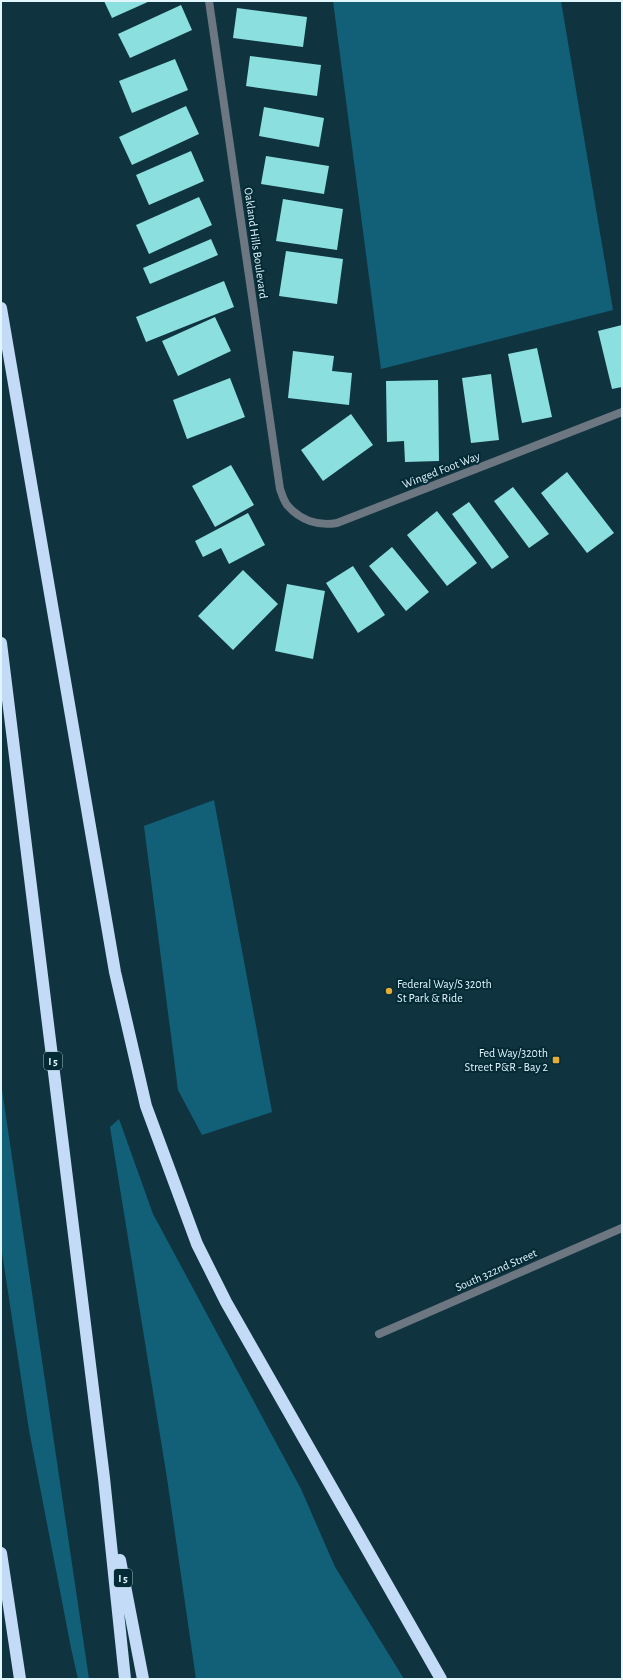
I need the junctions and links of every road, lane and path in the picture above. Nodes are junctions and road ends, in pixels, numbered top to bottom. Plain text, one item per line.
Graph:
1 (209, 1) edge
2 (1, 308) edge
3 (622, 412) edge
4 (280, 489) joint
5 (1, 643) edge
6 (622, 1228) edge
7 (379, 1334) dead end
8 (104, 1478) junction
9 (2, 1557) edge
10 (20, 1679) edge
11 (27, 1679) edge
12 (125, 1679) edge
13 (143, 1679) edge
14 (441, 1679) edge

1 - 4 street, Oakland Hills Boulevard
2 - 14 highway
3 - 4 street, Winged Foot Way
5 - 8 highway, I 5
6 - 7 street, South 322nd Street
8 - 12 highway
8 - 13 highway, I 5
9 - 10 highway
9 - 11 highway

